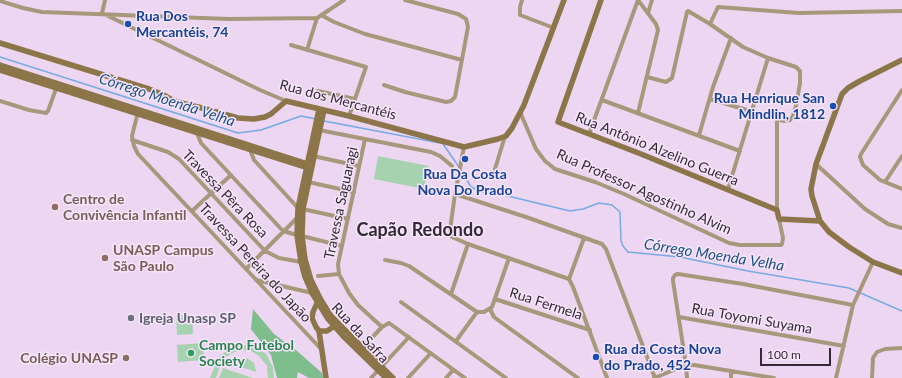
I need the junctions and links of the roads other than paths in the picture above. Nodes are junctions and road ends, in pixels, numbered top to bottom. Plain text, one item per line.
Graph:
1 (0, 0) edge
2 (105, 0) edge
3 (344, 0) edge
4 (405, 0) edge
5 (522, 0) edge
6 (564, 0) edge
7 (601, 0) edge
8 (638, 0) edge
9 (652, 0) edge
10 (902, 11) edge
11 (102, 13) junction
12 (648, 13) junction
13 (323, 16) junction
14 (317, 18) junction
15 (710, 24) junction
16 (554, 28) junction
17 (731, 38) junction
18 (0, 43) edge
19 (291, 45) dead end
20 (307, 50) junction
21 (768, 58) junction
22 (462, 60) junction
23 (902, 60) edge
24 (0, 65) edge
25 (0, 70) edge
26 (647, 77) junction
27 (57, 85) junction
28 (384, 85) dead end
29 (902, 90) edge
30 (318, 91) dead end
31 (355, 99) junction
32 (710, 99) junction
33 (602, 100) junction
34 (0, 101) edge
35 (286, 101) junction
36 (321, 111) junction
37 (138, 112) junction
38 (520, 112) junction
39 (752, 112) junction
40 (638, 113) junction
41 (349, 116) junction
42 (777, 119) junction
43 (318, 129) junction
44 (197, 133) junction
45 (589, 134) junction
46 (700, 135) junction
47 (506, 136) junction
48 (365, 139) junction
49 (132, 140) junction
50 (249, 147) junction
51 (464, 147) junction
52 (740, 151) junction
53 (314, 156) junction
54 (902, 156) edge
55 (816, 164) junction
56 (309, 166) junction
57 (360, 166) junction
58 (452, 166) dead end
59 (495, 169) dead end
60 (230, 175) junction
61 (308, 182) junction
62 (885, 182) junction
63 (728, 189) junction
64 (902, 189) edge
65 (354, 192) junction
66 (211, 193) junction
67 (455, 194) junction
68 (300, 208) junction
69 (778, 210) junction
70 (192, 211) junction
71 (297, 218) junction
72 (348, 218) junction
73 (779, 219) junction
74 (820, 222) junction
75 (902, 228) edge
76 (283, 231) junction
77 (299, 235) junction
78 (584, 238) junction
79 (468, 244) junction
80 (342, 246) junction
81 (264, 251) junction
82 (509, 258) junction
83 (385, 260) dead end
84 (301, 262) junction
85 (873, 262) junction
86 (246, 269) junction
87 (902, 273) edge
88 (339, 274) junction
89 (318, 276) dead end
90 (569, 278) junction
91 (256, 280) junction
92 (312, 293) junction
93 (451, 294) junction
94 (495, 298) junction
95 (401, 302) dead end
96 (317, 304) junction
97 (853, 305) junction
98 (490, 309) junction
99 (476, 312) junction
100 (679, 317) junction
101 (336, 325) junction
102 (382, 327) junction
103 (590, 330) junction
104 (319, 331) junction
105 (409, 337) junction
106 (456, 341) junction
107 (844, 346) junction
108 (362, 348) junction
109 (902, 348) edge
110 (322, 351) junction
111 (431, 353) junction
112 (686, 365) junction
113 (380, 369) junction
114 (453, 370) junction
115 (731, 371) junction
116 (326, 378) edge
117 (371, 378) edge
118 (386, 378) edge
119 (393, 378) edge
120 (408, 378) edge
121 (446, 378) edge
122 (465, 378) edge
123 (506, 378) edge
124 (578, 378) edge
125 (608, 378) edge
126 (654, 378) edge
127 (686, 378) edge
128 (731, 378) edge
129 (774, 378) edge
130 (836, 378) edge
131 (872, 378) edge

1 - 11 street
2 - 11 street
3 - 13 street
4 - 22 street
5 - 16 street
6 - 16 street
7 - 45 street, Rua Antônio Alzelino Guerra
8 - 12 street
8 - 33 street
9 - 12 street
10 - 15 street
11 - 14 street
11 - 35 street, Rua dos Mercantéis
12 - 26 street
13 - 14 street
13 - 22 street
14 - 20 street
15 - 17 street
15 - 26 street
16 - 38 street
17 - 21 street
17 - 32 street
18 - 35 street
19 - 20 street
20 - 31 street
21 - 39 street
21 - 42 street
22 - 28 street
23 - 55 street
24 - 27 street
25 - 27 street
26 - 40 street
27 - 34 street
27 - 37 street
29 - 62 street
30 - 31 street
31 - 41 street
32 - 39 street
32 - 46 street
33 - 40 street
33 - 45 street
35 - 36 street, Rua dos Mercantéis
36 - 41 street, Rua dos Mercantéis
36 - 43 street
37 - 44 street
37 - 49 street
37 - 50 street
38 - 47 street
38 - 73 street, Rua Professor Agostinho Alvim
39 - 42 street
39 - 52 street
40 - 46 street
41 - 51 street, Rua dos Mercantéis
42 - 69 street, Rua Professor Agostinho Alvim
43 - 48 street
43 - 53 street
43 - 56 street
44 - 50 street
44 - 60 street
45 - 63 street, Rua Antônio Alzelino Guerra
46 - 52 street
47 - 51 street, Rua dos Mercantéis
47 - 59 street
48 - 57 street, Travessa Saguaragi
48 - 58 street
49 - 66 street, Travessa Pêra Rosa
49 - 70 street, Travessa Pereira do Japão
50 - 56 street
50 - 68 street
51 - 67 street
52 - 63 street
53 - 56 street
53 - 57 street
54 - 62 street
55 - 74 street
55 - 75 street
56 - 61 street
56 - 68 street
57 - 65 street, Travessa Saguaragi
60 - 66 street
60 - 76 street
61 - 65 street
61 - 68 street
62 - 64 street
63 - 69 street, Rua Antônio Alzelino Guerra
65 - 72 street, Travessa Saguaragi
66 - 70 street
66 - 81 street, Travessa Pêra Rosa
67 - 78 street
67 - 79 street
68 - 71 street
68 - 72 street
68 - 77 street
69 - 73 street, Rua Professor Agostinho Alvim
70 - 86 street, Travessa Pereira do Japão
71 - 76 street
71 - 77 street
72 - 80 street, Travessa Saguaragi
73 - 74 street
74 - 85 street
76 - 77 street
76 - 81 street
77 - 80 street
77 - 84 street, Rua da Safra
77 - 101 street
78 - 90 street
78 - 126 street
79 - 82 street
79 - 93 street
80 - 88 street, Travessa Saguaragi
81 - 84 street, Travessa Pêra Rosa
81 - 86 street
82 - 90 street
82 - 94 street
83 - 93 street
84 - 92 street, Rua da Safra
85 - 87 street
85 - 97 street
86 - 91 street, Travessa Pereira do Japão
88 - 89 street
88 - 102 street, Travessa Saguaragi
90 - 103 street
91 - 92 street
91 - 110 street, Travessa Pereira do Japão
92 - 96 street, Rua da Safra
93 - 99 street
94 - 98 street
94 - 103 street, Rua Fermela
95 - 106 street
96 - 101 street, Rua da Safra
96 - 104 street
97 - 100 street
97 - 107 street
98 - 99 street
98 - 124 street
99 - 106 street
100 - 107 street, Rua Toyomi Suyama
100 - 112 street
101 - 104 street
101 - 108 street, Rua da Safra
101 - 113 street, Rua da Safra
102 - 105 street
102 - 108 street
103 - 125 street
104 - 110 street
105 - 111 street
105 - 113 street
106 - 123 street
107 - 130 street
108 - 113 street, Rua da Safra
109 - 131 street
110 - 116 street
111 - 114 street
111 - 120 street
112 - 115 street
112 - 126 street
112 - 127 street
113 - 117 street
113 - 118 street, Rua da Safra
113 - 119 street, Rua da Safra
114 - 121 street
114 - 122 street
115 - 128 street
115 - 129 street

